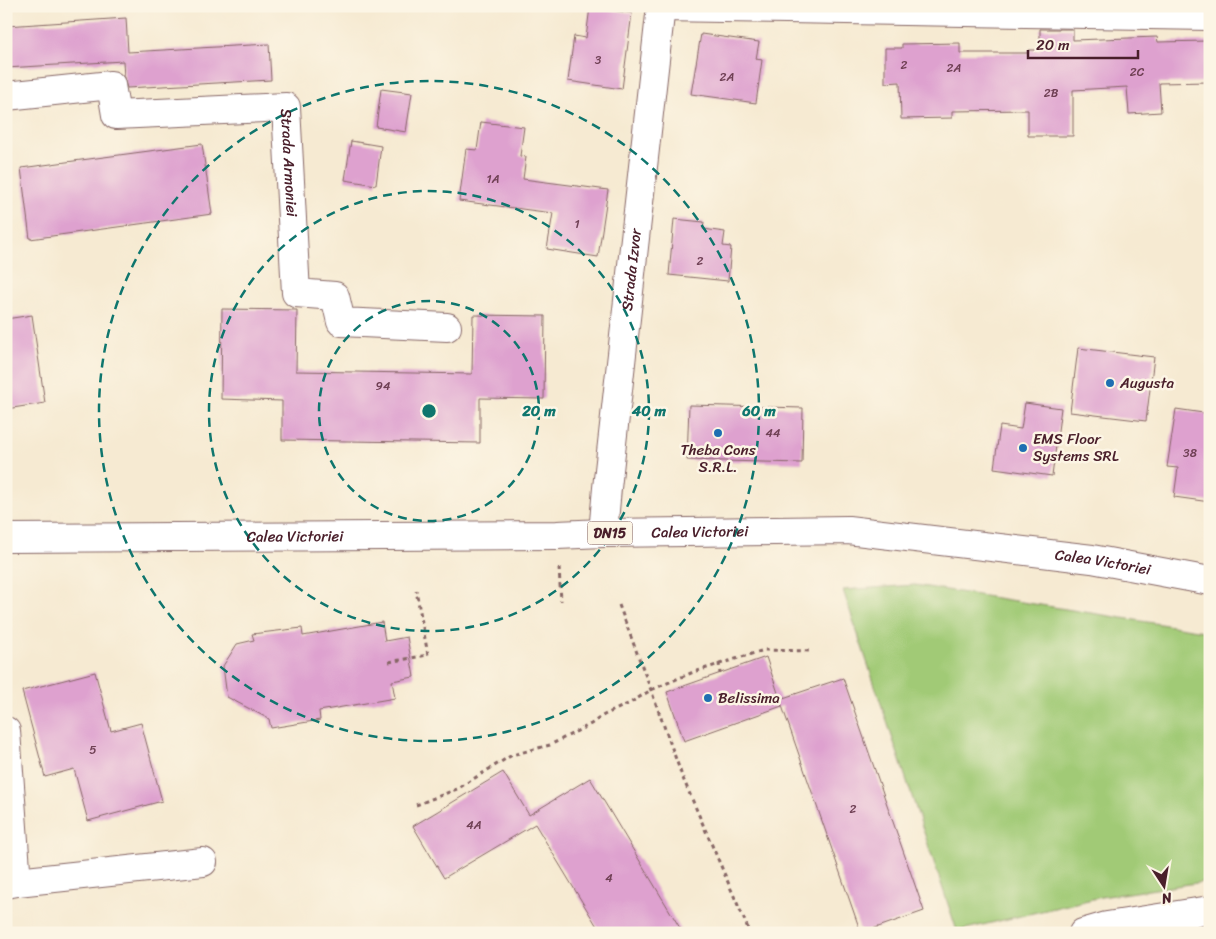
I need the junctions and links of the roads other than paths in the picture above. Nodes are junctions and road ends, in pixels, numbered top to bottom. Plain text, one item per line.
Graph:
1 (661, 7) edge
2 (1210, 16) edge
3 (6, 96) edge
4 (447, 327) dead end
5 (603, 533) junction
6 (6, 538) edge
7 (1210, 581) edge
8 (6, 731) edge
9 (203, 862) dead end
10 (12, 883) edge
11 (1210, 910) edge
12 (1083, 933) edge

1 - 2 street
1 - 5 street, Strada Izvor
3 - 4 street, Strada Armoniei
5 - 6 street, Calea Victoriei / DN15
5 - 7 street, Calea Victoriei / DN15
8 - 10 street
9 - 10 street
11 - 12 street

